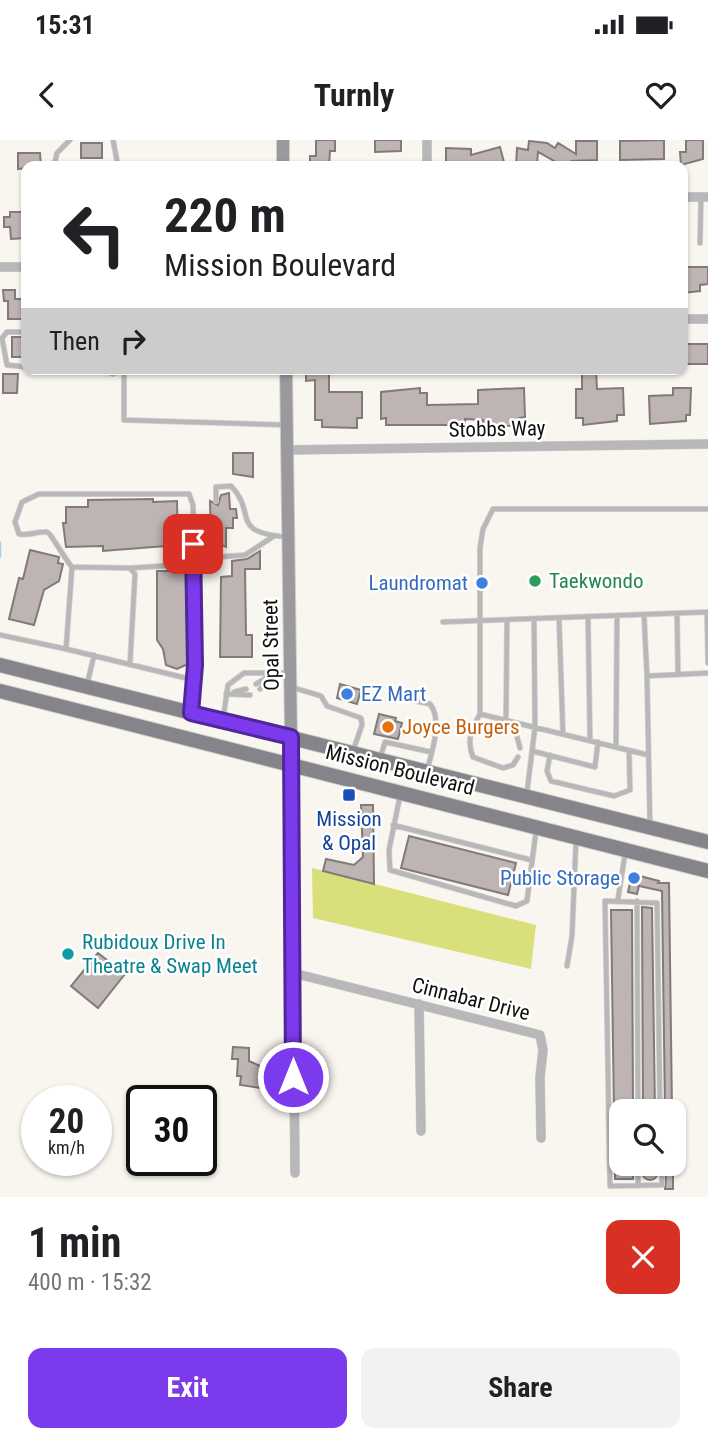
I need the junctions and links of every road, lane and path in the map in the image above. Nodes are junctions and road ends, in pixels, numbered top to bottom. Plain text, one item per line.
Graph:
1 (70, 140) edge
2 (113, 140) edge
3 (283, 140) edge
4 (427, 140) edge
5 (55, 161) edge
6 (117, 161) edge
7 (283, 161) edge
8 (427, 161) edge
9 (704, 197) edge
10 (700, 243) dead end
11 (0, 267) edge
12 (21, 267) edge
13 (688, 319) edge
14 (708, 319) edge
15 (21, 332) edge
16 (21, 366) edge
17 (123, 375) edge
18 (286, 375) edge
19 (286, 425) junction
20 (708, 444) edge
21 (287, 450) junction
22 (216, 501) dead end
23 (708, 509) edge
24 (282, 536) junction
25 (216, 547) dead end
26 (194, 564) junction
27 (72, 567) junction
28 (130, 568) junction
29 (707, 612) edge
30 (677, 614) junction
31 (644, 615) junction
32 (617, 616) junction
33 (588, 617) junction
34 (559, 618) junction
35 (534, 619) junction
36 (507, 620) junction
37 (481, 621) junction
38 (443, 622) dead end
39 (0, 635) edge
40 (66, 649) junction
41 (94, 655) junction
42 (708, 663) edge
43 (130, 664) junction
44 (0, 665) edge
45 (274, 673) junction
46 (290, 673) junction
47 (708, 673) edge
48 (678, 675) junction
49 (648, 676) junction
50 (194, 680) junction
51 (86, 686) junction
52 (258, 686) dead end
53 (290, 687) junction
54 (246, 689) dead end
55 (0, 691) edge
56 (226, 694) junction
57 (250, 695) dead end
58 (389, 695) dead end
59 (191, 713) junction
60 (480, 714) junction
61 (222, 720) junction
62 (506, 720) junction
63 (513, 722) junction
64 (535, 727) junction
65 (563, 734) junction
66 (291, 737) junction
67 (590, 741) junction
68 (598, 742) junction
69 (616, 747) junction
70 (520, 748) dead end
71 (629, 750) junction
72 (532, 751) junction
73 (431, 752) junction
74 (353, 753) junction
75 (550, 755) junction
76 (649, 755) junction
77 (518, 757) dead end
78 (380, 760) junction
79 (291, 764) junction
80 (426, 771) junction
81 (401, 792) junction
82 (526, 796) junction
83 (393, 825) junction
84 (537, 827) junction
85 (650, 828) junction
86 (577, 837) junction
87 (708, 842) edge
88 (626, 850) junction
89 (531, 860) junction
90 (708, 871) edge
91 (618, 900) junction
92 (637, 901) junction
93 (567, 966) dead end
94 (293, 973) junction
95 (419, 1004) junction
96 (638, 1099) edge
97 (660, 1099) edge
98 (421, 1131) dead end
99 (541, 1138) dead end
100 (295, 1173) dead end
101 (638, 1176) edge
102 (662, 1176) edge
103 (638, 1186) junction

1 - 5 lane
2 - 6 lane
3 - 7 street
4 - 8 street
9 - 10 lane
11 - 12 street
13 - 14 street
15 - 16 lane
17 - 19 lane
18 - 19 street, Opal Street
19 - 21 street, Opal Street
20 - 21 street, Stobbs Way
21 - 24 street, Opal Street
22 - 24 lane
23 - 37 lane
24 - 25 lane
24 - 46 street, Opal Street
26 - 27 lane
26 - 28 lane
26 - 50 lane
27 - 28 lane
27 - 40 lane
28 - 43 lane
29 - 30 lane
29 - 42 lane
30 - 31 lane
30 - 48 lane
31 - 32 lane
31 - 49 lane
32 - 33 lane
32 - 69 lane
33 - 34 lane
33 - 67 lane
34 - 35 lane
34 - 65 lane
35 - 36 lane
35 - 64 lane
36 - 37 lane
36 - 62 lane
37 - 38 lane
37 - 60 lane
39 - 40 lane
40 - 41 lane
41 - 43 lane
41 - 51 lane
43 - 50 lane
44 - 51 main road, Mission Boulevard
45 - 46 lane
45 - 52 lane
45 - 56 lane
46 - 53 street, Opal Street
47 - 48 lane
48 - 49 lane
49 - 76 lane
50 - 59 lane
51 - 59 main road, Mission Boulevard
53 - 66 street, Opal Street
53 - 74 lane
54 - 56 lane
55 - 79 main road, Mission Boulevard
56 - 57 lane
56 - 61 lane
58 - 73 lane
59 - 61 main road, Mission Boulevard
60 - 62 lane
60 - 77 lane
61 - 66 main road, Mission Boulevard
62 - 63 lane
63 - 64 lane
63 - 70 lane
64 - 65 lane
64 - 72 lane
65 - 67 lane
66 - 74 main road, Mission Boulevard
66 - 79 street, Opal Street
67 - 68 lane
68 - 69 lane
68 - 75 lane
69 - 71 lane
71 - 75 lane
71 - 76 lane
72 - 75 lane
72 - 82 lane
73 - 78 lane
73 - 80 lane
74 - 78 main road, Mission Boulevard
76 - 85 lane
78 - 80 main road, Mission Boulevard
79 - 81 main road, Mission Boulevard
79 - 94 street, Opal Street
80 - 82 main road, Mission Boulevard
81 - 83 lane
81 - 84 main road, Mission Boulevard
82 - 85 main road, Mission Boulevard
83 - 89 lane
83 - 89 lane
84 - 86 main road, Mission Boulevard
84 - 89 lane
85 - 87 main road, Mission Boulevard
86 - 88 main road, Mission Boulevard
86 - 93 lane
88 - 90 main road, Mission Boulevard
88 - 91 lane
91 - 92 lane
91 - 103 lane
92 - 96 lane
92 - 97 lane
94 - 95 street, Cinnabar Drive
94 - 100 street, Opal Street
95 - 98 street
95 - 99 street, Cinnabar Drive
101 - 103 lane
102 - 103 lane

